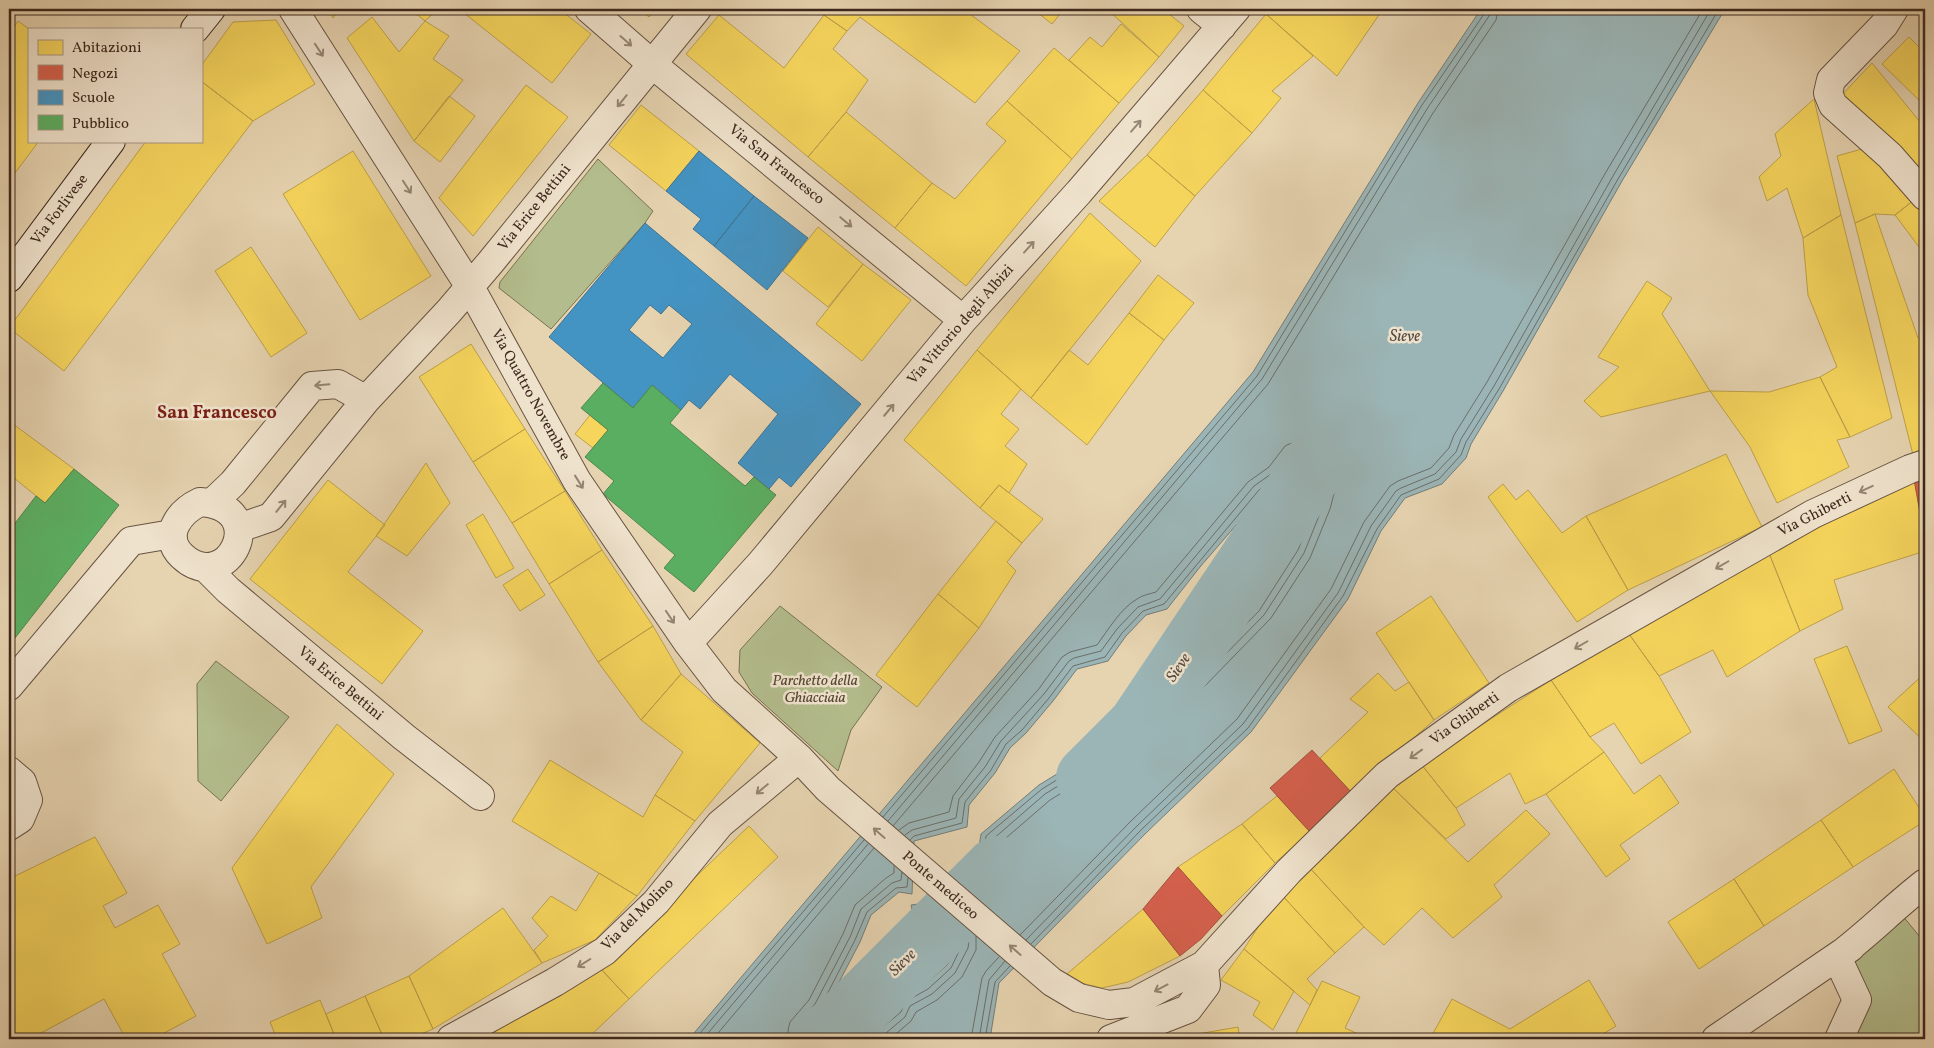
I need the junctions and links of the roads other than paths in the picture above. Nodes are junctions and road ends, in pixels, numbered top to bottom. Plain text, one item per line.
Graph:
1 (200, 9) edge
2 (211, 9) edge
3 (293, 9) edge
4 (589, 9) edge
5 (697, 9) edge
6 (1201, 9) edge
7 (1894, 9) edge
8 (1229, 17) edge
9 (191, 28) edge
10 (196, 28) edge
11 (652, 64) junction
12 (110, 142) edge
13 (1925, 196) edge
14 (9, 278) edge
15 (470, 287) junction
16 (963, 320) junction
17 (366, 400) junction
18 (1925, 464) edge
19 (212, 503) junction
20 (239, 528) junction
21 (172, 534) junction
22 (205, 567) junction
23 (688, 644) junction
24 (9, 686) edge
25 (799, 758) junction
26 (9, 772) edge
27 (480, 796) dead end
28 (9, 826) edge
29 (1925, 883) edge
30 (1852, 946) junction
31 (1204, 965) junction
32 (1052, 982) joint
33 (451, 1039) edge
34 (1111, 1039) edge
35 (1716, 1039) edge
36 (1839, 1039) edge

1 - 9 street
2 - 10 street
3 -> 15 street, Via Quattro Novembre
4 -> 11 street, Via San Francesco
5 - 11 street, Via Erice Bettini
6 - 8 street
7 - 13 street
16 -> 8 street, Via Vittorio degli Albizi
11 -> 15 street, Via Erice Bettini
11 -> 16 street, Via San Francesco
12 - 14 street, Via Forlivese
15 - 17 street, Via Erice Bettini
15 -> 23 street, Via Quattro Novembre
23 -> 16 street, Via Vittorio degli Albizi
17 -> 19 street
20 -> 17 street, Via Erice Bettini
18 -> 31 street, Via Ghiberti
19 - 20 street
19 - 21 street
20 - 22 street
21 - 22 street, Via Erice Bettini
21 - 24 street
22 - 27 street, Via Erice Bettini
23 - 25 street, Via Quattro Novembre
32 -> 25 street, Ponte mediceo
25 -> 33 street, Via del Molino
26 - 28 street
29 - 30 street
30 - 35 street
30 - 36 street
31 -> 32 street, Via Ghiberti
31 - 34 street

